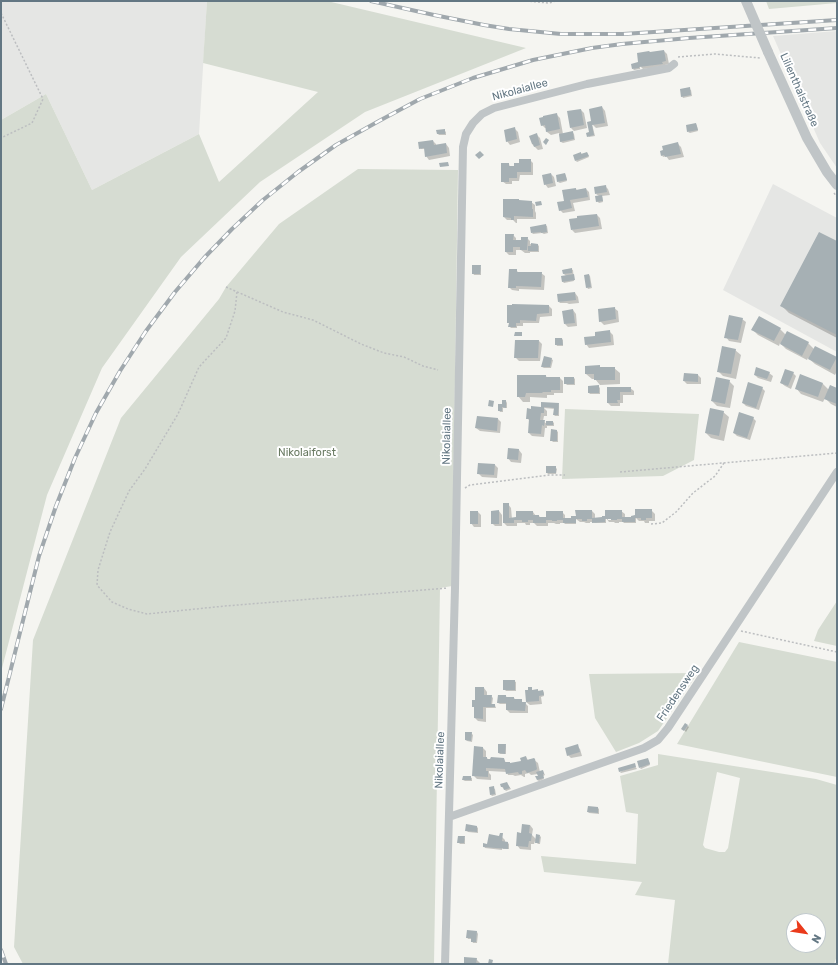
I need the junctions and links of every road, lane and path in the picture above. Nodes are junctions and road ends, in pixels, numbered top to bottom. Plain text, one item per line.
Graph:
1 (526, 1) edge
2 (556, 1) edge
3 (746, 1) edge
4 (1, 13) edge
5 (766, 55) junction
6 (674, 64) joint
7 (1, 138) edge
8 (837, 185) edge
9 (226, 287) dead end
10 (237, 292) junction
11 (438, 370) dead end
12 (837, 453) edge
13 (724, 463) junction
14 (620, 472) dead end
15 (837, 472) edge
16 (565, 475) dead end
17 (457, 493) junction
18 (651, 524) dead end
19 (455, 588) junction
20 (734, 629) junction
21 (837, 652) edge
22 (449, 817) junction
23 (445, 964) edge

1 - 2 path
3 - 5 street, Lilienthalstraße, bridge
4 - 7 path
5 - 6 path
5 - 8 street, Lilienthalstraße
6 - 17 street, Nikolaiallee
9 - 10 path
10 - 11 path
10 - 19 path
12 - 13 path
13 - 14 path
13 - 18 path
15 - 20 street, Friedensweg
16 - 17 path
17 - 19 street, Nikolaiallee
19 - 22 street, Nikolaiallee
20 - 21 path
20 - 22 street, Friedensweg
22 - 23 street, Nikolaiallee

